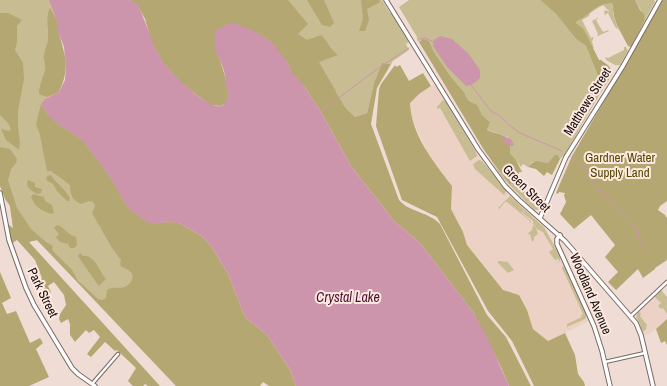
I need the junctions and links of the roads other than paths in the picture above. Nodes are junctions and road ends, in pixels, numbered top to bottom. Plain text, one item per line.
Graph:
1 (386, 0) edge
2 (660, 0) edge
3 (0, 193) edge
4 (540, 218) junction
5 (560, 235) junction
6 (667, 282) edge
7 (631, 316) junction
8 (646, 353) junction
9 (118, 354) dead end
10 (605, 362) junction
11 (92, 385) edge
12 (610, 386) edge
13 (653, 386) edge

1 - 4 street, Green Street
2 - 4 street, Matthews Street
3 - 11 street, Park Street
4 - 5 street, Green Street
5 - 7 street, Green Street
5 - 10 street, Woodland Avenue
6 - 7 street
7 - 8 street, Green Street
8 - 10 street
8 - 13 street, Green Street
9 - 11 street
10 - 12 street, Woodland Avenue

